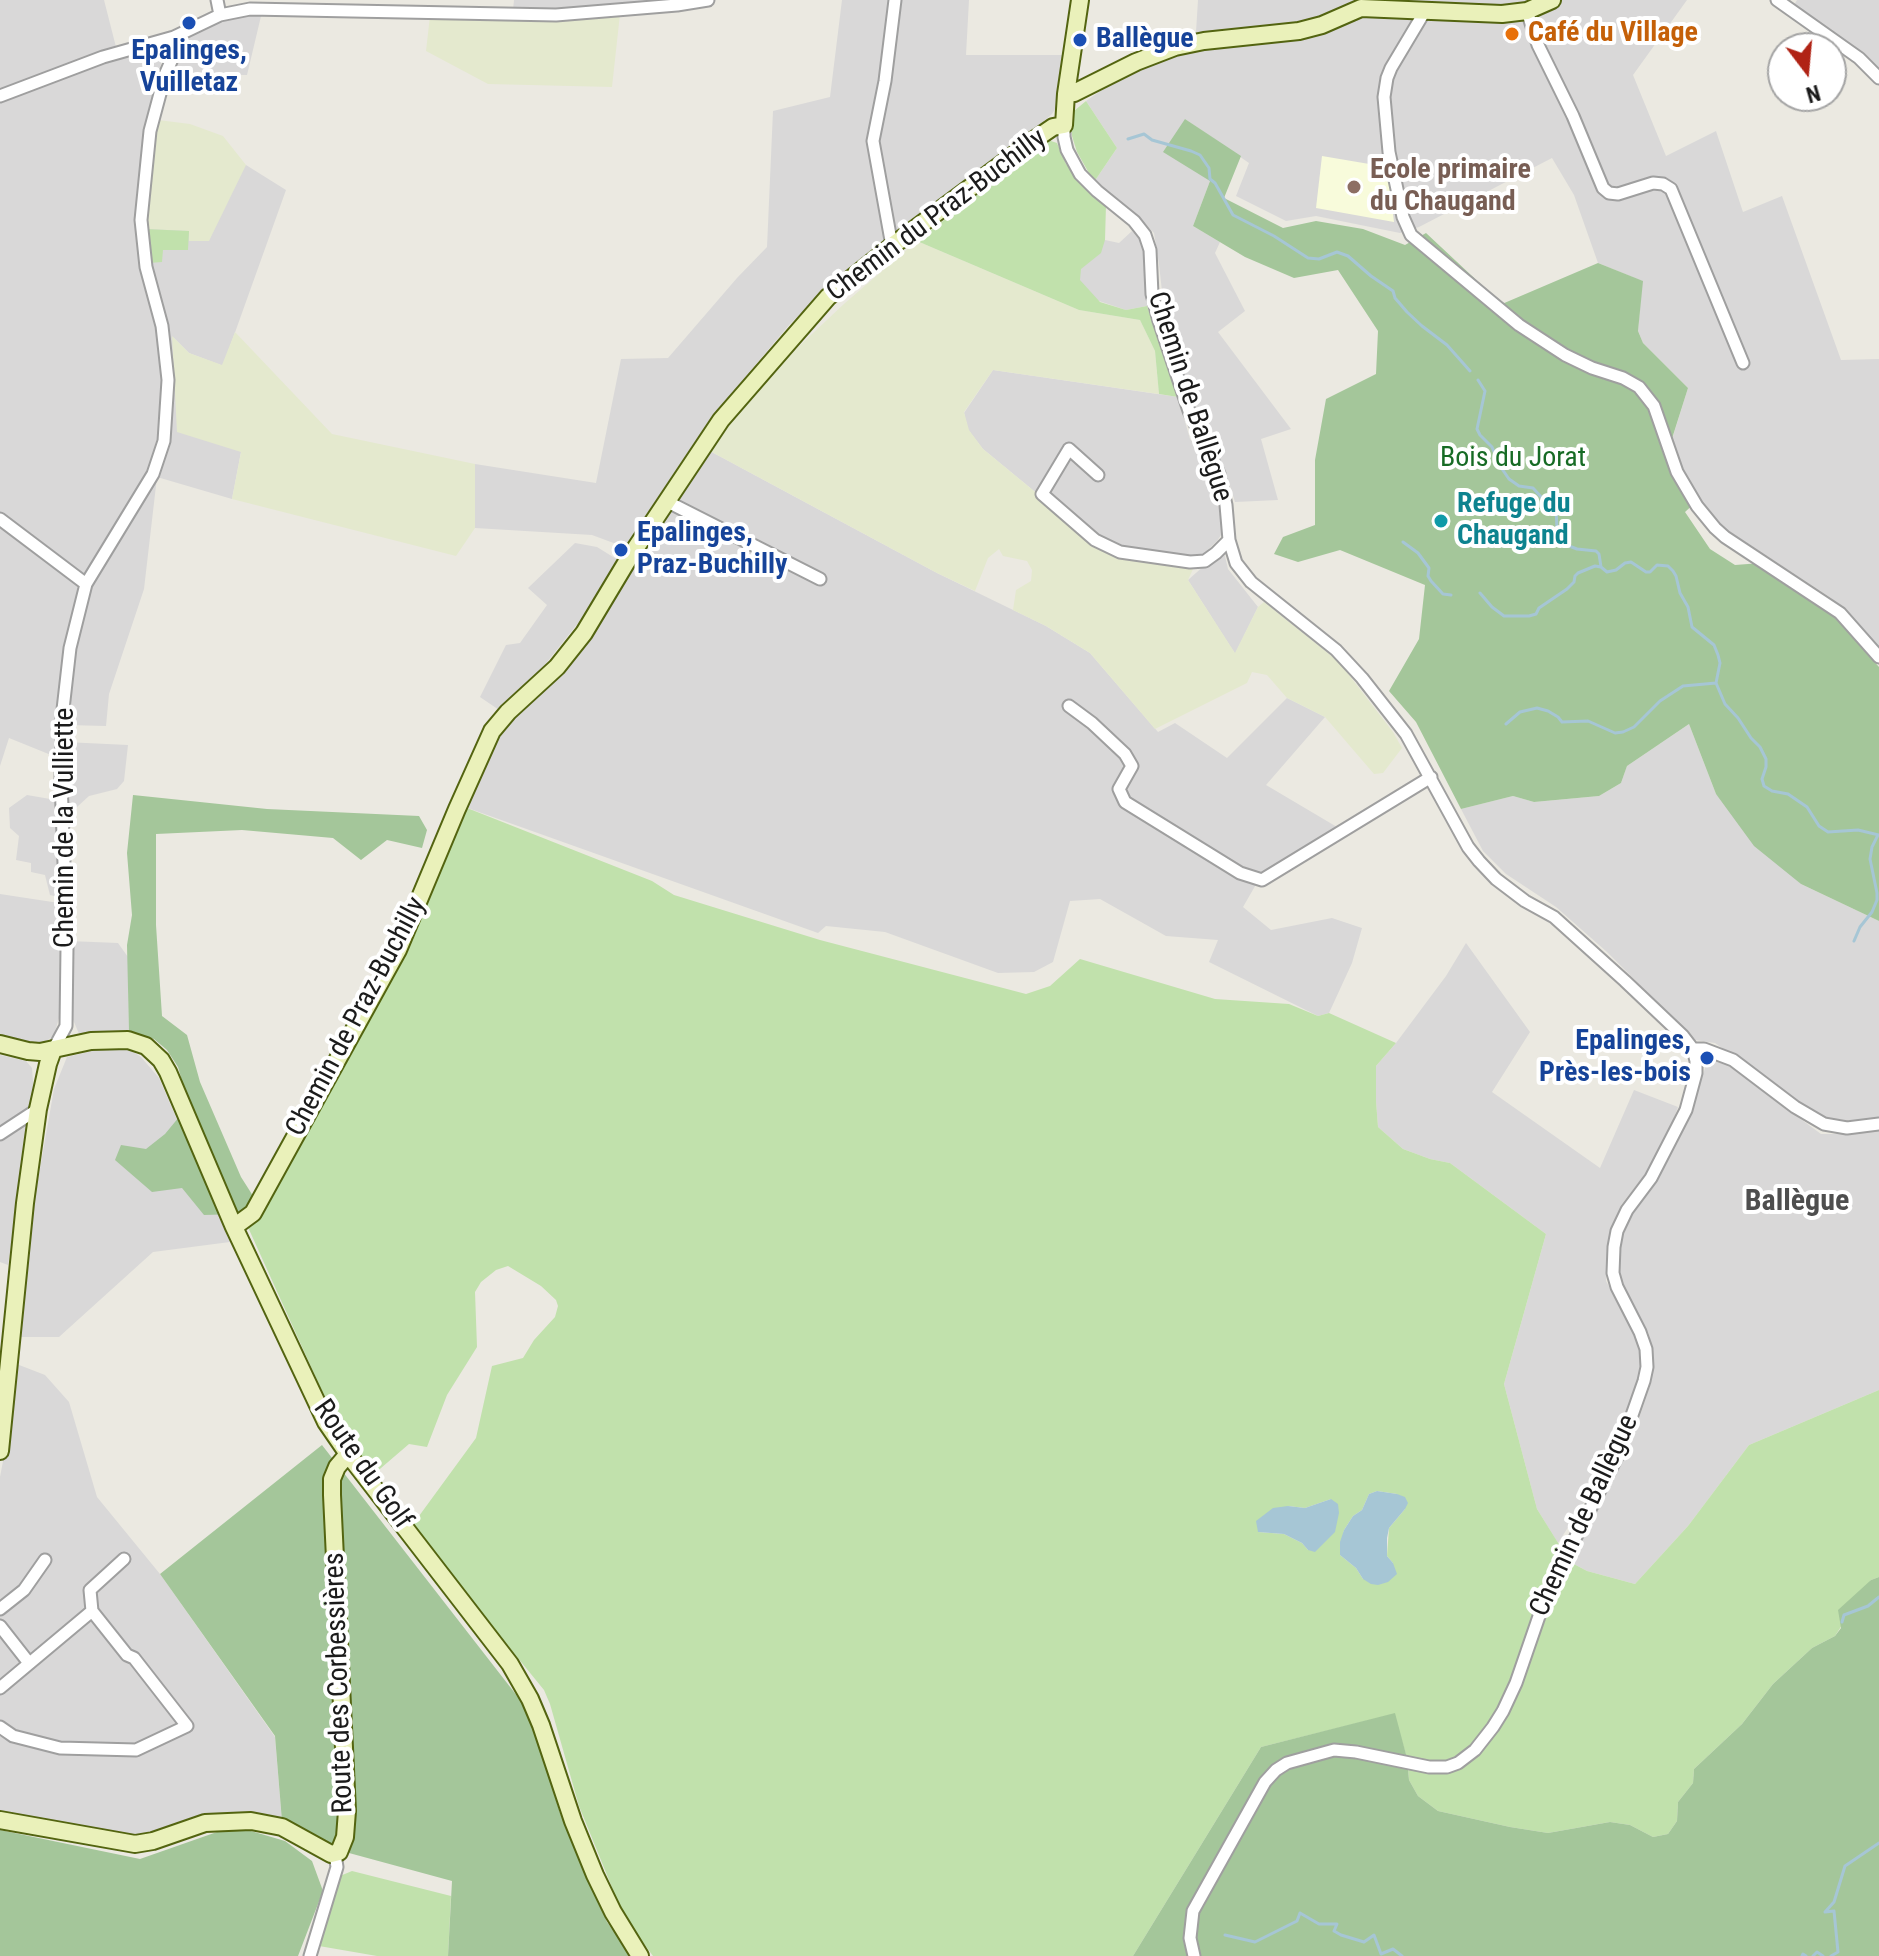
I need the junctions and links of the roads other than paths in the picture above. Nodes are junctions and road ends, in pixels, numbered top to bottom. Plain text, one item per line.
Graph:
1 (217, 0) edge
2 (708, 0) edge
3 (895, 0) edge
4 (1080, 0) edge
5 (1552, 0) edge
6 (1777, 0) edge
7 (1357, 4) edge
8 (1425, 11) junction
9 (1527, 11) junction
10 (220, 15) junction
11 (174, 37) junction
12 (1879, 78) edge
13 (1066, 94) junction
14 (0, 96) edge
15 (1064, 125) junction
16 (892, 246) junction
17 (1743, 363) dead end
18 (1098, 475) dead end
19 (666, 501) junction
20 (0, 519) edge
21 (1229, 540) junction
22 (820, 579) dead end
23 (86, 584) junction
24 (1879, 657) edge
25 (543, 680) joint
26 (1069, 706) dead end
27 (1431, 777) junction
28 (66, 1026) junction
29 (0, 1044) edge
30 (78, 1044) junction
31 (1693, 1049) junction
32 (53, 1050) junction
33 (38, 1109) junction
34 (1879, 1124) edge
35 (0, 1134) edge
36 (234, 1227) junction
37 (0, 1451) edge
38 (348, 1454) junction
39 (124, 1559) dead end
40 (45, 1560) dead end
41 (0, 1609) edge
42 (92, 1611) junction
43 (0, 1626) edge
44 (29, 1663) junction
45 (0, 1688) edge
46 (0, 1727) edge
47 (0, 1820) edge
48 (335, 1854) junction
49 (310, 1956) edge
50 (640, 1956) edge
51 (1194, 1956) edge

1 - 10 street
2 - 10 street
3 - 16 street
4 - 13 street, Chemin de Ballègue
5 - 9 street
6 - 12 street
7 - 8 street
7 - 13 street
8 - 9 street
8 - 24 street
9 - 17 street
10 - 11 street
11 - 14 street
11 - 23 street, Chemin de la Vulliette
13 - 15 street, Chemin de Ballègue
15 - 16 street, Chemin du Praz-Buchilly
15 - 21 street, Chemin de Ballègue
16 - 19 street, Chemin du Praz-Buchilly
18 - 21 street, Chemin de Ballègue
19 - 22 street
19 - 25 street, Chemin du Praz-Buchilly
20 - 23 street
21 - 27 street, Chemin de Ballègue
23 - 28 street, Chemin de la Vulliette
25 - 36 street, Chemin de Praz-Buchilly
26 - 27 street
27 - 31 street, Chemin de Ballègue
28 - 30 street
28 - 32 street, Chemin de la Vulliette
29 - 32 street
30 - 32 street, Route du Golf
30 - 36 street, Route du Golf
31 - 34 street
31 - 51 street, Chemin de Ballègue
32 - 33 street
33 - 35 street
33 - 37 street
36 - 38 street, Route du Golf
38 - 48 street, Route des Corbessières
38 - 50 street, Route du Golf
39 - 42 street
40 - 41 street
42 - 44 street
42 - 46 street
43 - 44 street
44 - 45 street
47 - 48 street
48 - 49 street, Route des Corbessières

